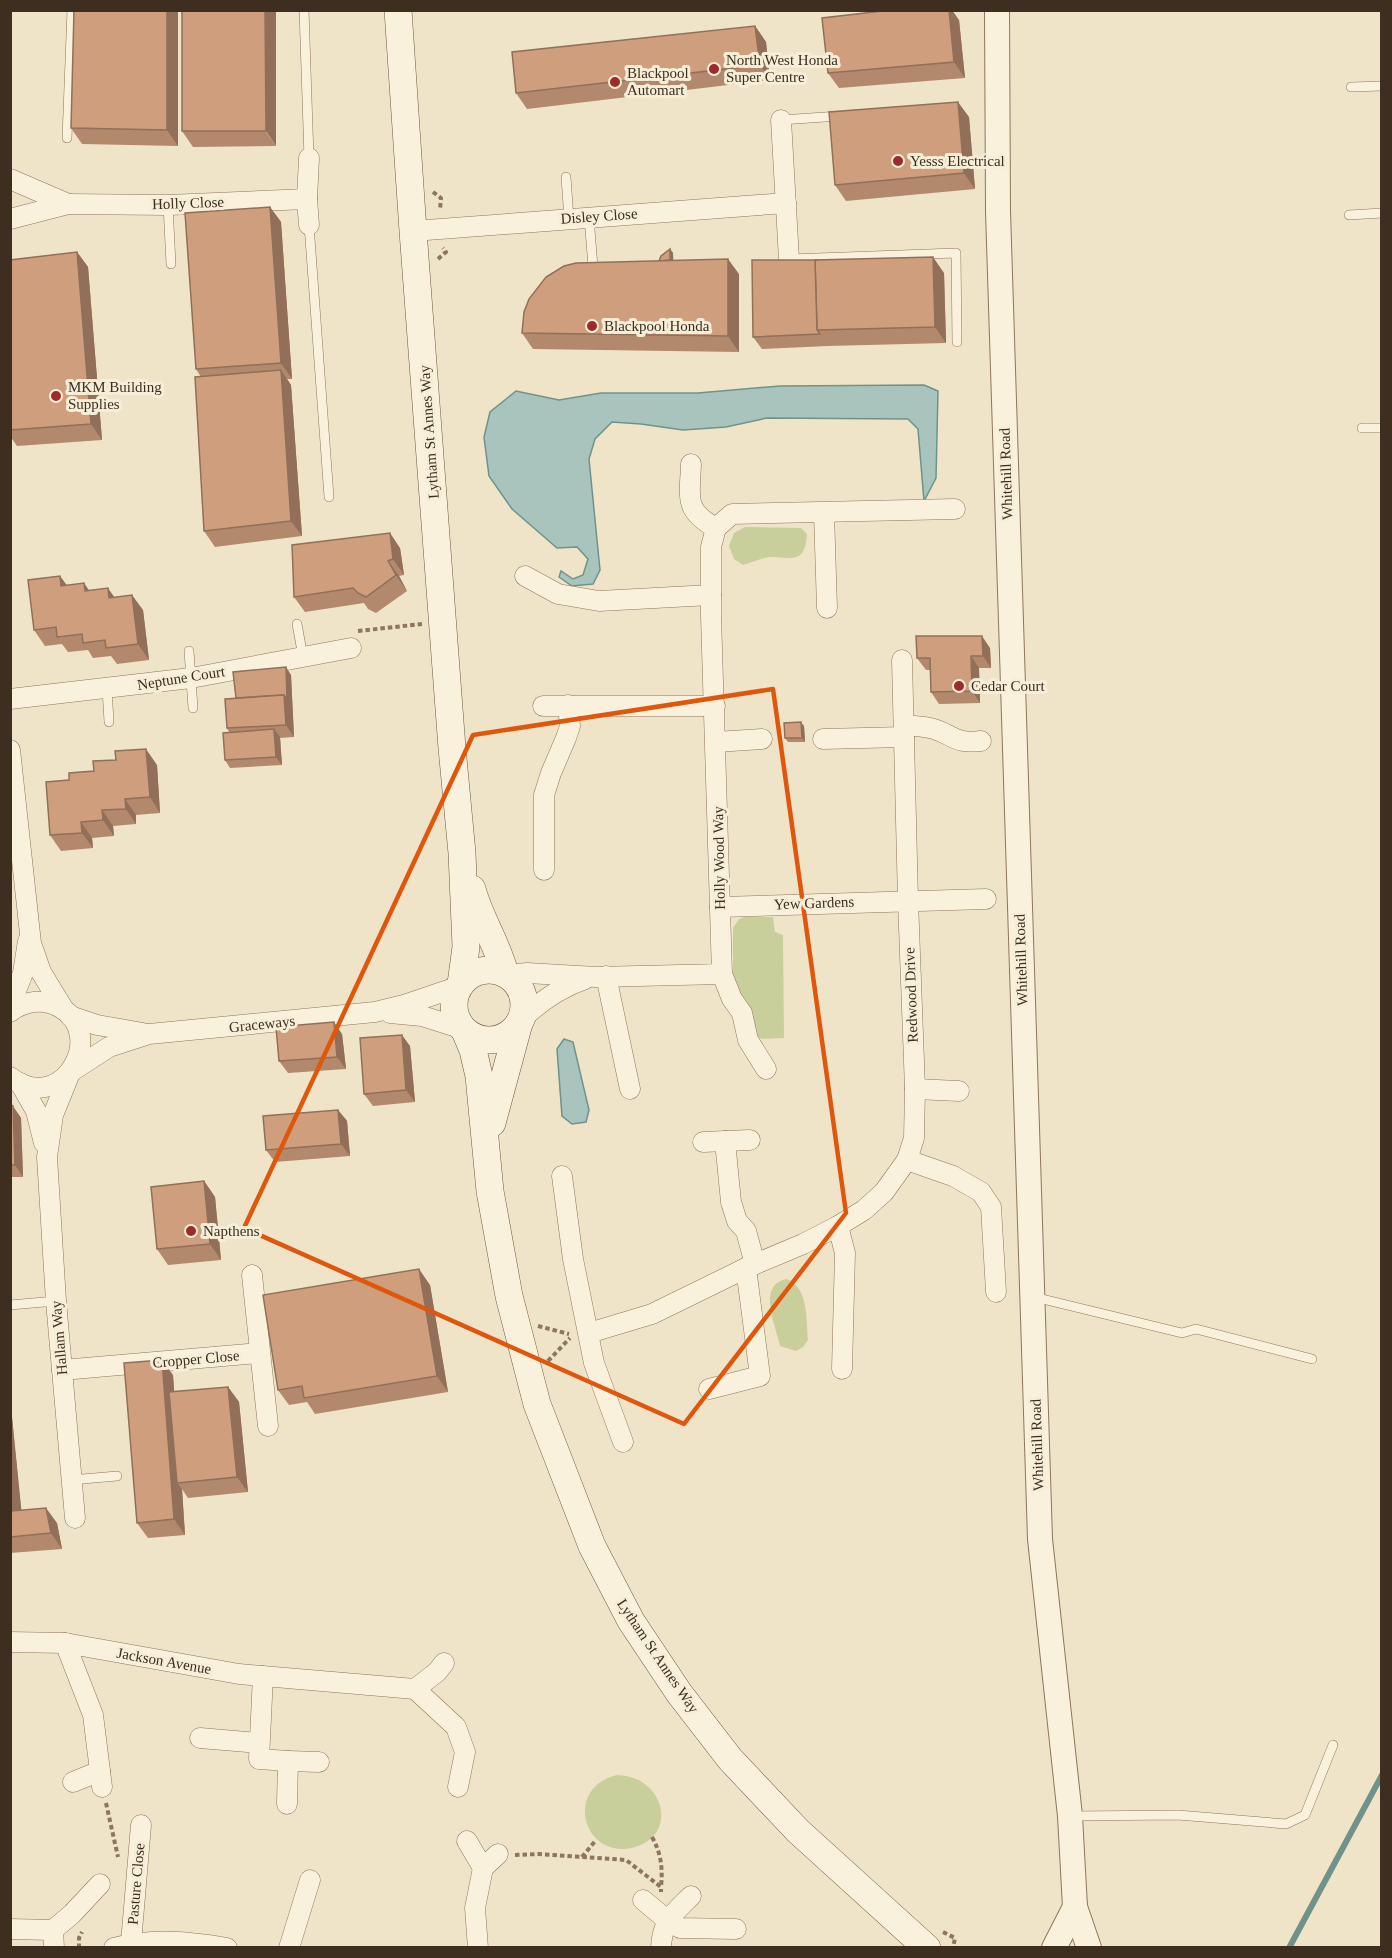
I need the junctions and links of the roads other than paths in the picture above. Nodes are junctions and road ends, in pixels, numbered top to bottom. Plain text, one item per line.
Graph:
1 (72, 10) edge
2 (304, 10) edge
3 (398, 10) edge
4 (997, 10) edge
5 (1382, 86) edge
6 (1351, 87) dead end
7 (851, 115) edge
8 (781, 120) joint
9 (67, 138) dead end
10 (309, 158) joint
11 (566, 177) dead end
12 (10, 179) edge
13 (307, 199) junction
14 (786, 203) junction
15 (68, 204) junction
16 (168, 205) junction
17 (1382, 213) edge
18 (1348, 215) dead end
19 (589, 217) junction
20 (10, 219) edge
21 (569, 219) junction
22 (309, 225) joint
23 (413, 231) junction
24 (789, 259) joint
25 (171, 264) dead end
26 (593, 267) edge
27 (957, 342) dead end
28 (1362, 428) dead end
29 (1382, 428) edge
30 (691, 464) dead end
31 (329, 497) dead end
32 (955, 510) dead end
33 (824, 513) junction
34 (716, 528) junction
35 (525, 576) dead end
36 (711, 595) junction
37 (827, 608) dead end
38 (297, 624) dead end
39 (351, 648) road end
40 (189, 651) dead end
41 (303, 657) junction
42 (902, 660) dead end
43 (190, 678) junction
44 (106, 688) junction
45 (10, 699) edge
46 (568, 705) junction
47 (543, 706) dead end
48 (715, 706) junction
49 (194, 708) dead end
50 (109, 722) dead end
51 (904, 731) junction
52 (762, 739) dead end
53 (823, 739) dead end
54 (981, 741) dead end
55 (716, 742) junction
56 (10, 750) edge
57 (13, 804) edge
58 (462, 853) junction
59 (543, 870) dead end
60 (986, 899) dead end
61 (908, 900) junction
62 (720, 907) junction
63 (28, 923) junction
64 (722, 974) junction
65 (505, 975) junction
66 (601, 976) junction
67 (460, 985) junction
68 (10, 1006) edge
69 (10, 1012) edge
70 (375, 1012) junction
71 (67, 1013) junction
72 (519, 1022) junction
73 (464, 1030) junction
74 (149, 1034) junction
75 (766, 1069) dead end
76 (71, 1072) junction
77 (13, 1080) edge
78 (630, 1089) dead end
79 (915, 1089) junction
80 (959, 1091) dead end
81 (750, 1140) dead end
82 (725, 1141) junction
83 (703, 1142) dead end
84 (487, 1151) junction
85 (47, 1157) junction
86 (908, 1160) junction
87 (562, 1176) dead end
88 (838, 1226) junction
89 (750, 1266) junction
90 (252, 1275) dead end
91 (996, 1292) dead end
92 (1032, 1297) junction
93 (56, 1301) junction
94 (10, 1305) edge
95 (589, 1333) junction
96 (259, 1353) junction
97 (1312, 1359) dead end
98 (842, 1369) dead end
99 (62, 1370) junction
100 (709, 1389) dead end
101 (268, 1426) dead end
102 (623, 1442) dead end
103 (117, 1476) dead end
104 (71, 1480) junction
105 (75, 1518) dead end
106 (10, 1642) edge
107 (65, 1643) junction
108 (444, 1663) dead end
109 (263, 1676) junction
110 (415, 1689) junction
111 (200, 1738) dead end
112 (259, 1743) junction
113 (1333, 1746) dead end
114 (288, 1761) junction
115 (319, 1762) dead end
116 (73, 1782) dead end
117 (458, 1787) dead end
118 (287, 1804) dead end
119 (1070, 1816) junction
120 (141, 1825) dead end
121 (467, 1841) dead end
122 (498, 1854) road end
123 (483, 1868) junction
124 (310, 1880) dead end
125 (100, 1884) dead end
126 (691, 1896) dead end
127 (1075, 1907) junction
128 (656, 1911) junction
129 (10, 1929) edge
130 (736, 1929) dead end
131 (53, 1939) edge
132 (931, 1943) edge
133 (123, 1945) edge
134 (197, 1946) edge
135 (227, 1947) edge
136 (289, 1947) edge
137 (478, 1947) edge
138 (661, 1947) edge
139 (1054, 1947) edge
140 (1089, 1947) edge

1 - 9 lane
2 - 10 lane
3 - 23 main road, Lytham St Annes Way
4 - 92 street, Whitehill Road
5 - 6 lane
7 - 8 lane
8 - 14 street
10 - 13 street
11 - 21 lane
12 - 15 street, Holly Close
13 - 16 street, Holly Close
13 - 22 street
14 - 19 street, Disley Close
14 - 24 street
15 - 16 street, Holly Close
15 - 20 street, Holly Close
16 - 25 lane
17 - 18 lane
19 - 21 street, Disley Close
19 - 26 lane
21 - 23 street, Disley Close
22 - 31 lane
23 - 58 main road, Lytham St Annes Way
24 - 27 lane
28 - 29 lane
30 - 34 street
32 - 33 street
33 - 34 street
33 - 37 street
34 - 36 street, Holly Wood Way
35 - 36 street
36 - 48 street, Holly Wood Way
38 - 41 lane
39 - 41 street, Neptune Court
40 - 43 lane
41 - 43 street, Neptune Court
42 - 51 street
43 - 44 street, Neptune Court
43 - 49 lane
44 - 45 street, Neptune Court
44 - 50 lane
46 - 47 street
46 - 48 street
46 - 59 street
48 - 55 street, Holly Wood Way
51 - 53 street
51 - 54 street
51 - 61 street
52 - 55 street
55 - 62 street, Holly Wood Way
56 - 57 street
57 - 63 street
58 - 65 main road, Lytham St Annes Way
58 - 67 main road, Lytham St Annes Way
60 - 61 street, Yew Gardens
61 - 62 street, Yew Gardens
61 - 79 street, Redwood Drive
62 - 64 street, Holly Wood Way
63 - 68 street
63 - 71 street
64 - 66 street
64 - 75 street, Holly Wood Way
65 - 66 street
65 - 67 main road
65 - 72 main road
66 - 72 street
66 - 78 street
67 - 70 street, Graceways
67 - 73 main road
69 - 71 street, Graceways
70 - 73 street, Graceways
70 - 74 street, Graceways
71 - 74 street, Graceways
71 - 76 street, Hallam Way
72 - 73 main road
72 - 84 main road, Lytham St Annes Way
73 - 84 main road, Lytham St Annes Way
74 - 76 street, Graceways
76 - 77 street, Graceways
76 - 85 street, Hallam Way
77 - 85 street, Hallam Way
79 - 80 street
79 - 86 street, Redwood Drive
81 - 82 street
82 - 83 street
82 - 89 street
84 - 132 main road, Lytham St Annes Way
85 - 93 street, Hallam Way
86 - 88 street, Redwood Drive
86 - 91 street
87 - 95 street
88 - 89 street, Redwood Drive
88 - 98 street
89 - 95 street, Redwood Drive
89 - 100 street
90 - 96 street, Cropper Close
92 - 97 lane
92 - 119 street, Whitehill Road
93 - 94 lane
93 - 99 street, Hallam Way
95 - 102 street
96 - 99 street, Cropper Close
96 - 101 street, Cropper Close
99 - 104 street, Hallam Way
103 - 104 lane
104 - 105 street, Hallam Way
106 - 107 street, Jackson Avenue
107 - 109 street, Jackson Avenue
107 - 116 street
108 - 110 street
109 - 110 street, Jackson Avenue
109 - 112 street
110 - 117 street
111 - 112 street
112 - 114 street
113 - 119 lane
114 - 115 street
114 - 118 street
119 - 127 street, Whitehill Road
120 - 133 street, Pasture Close
121 - 123 street
122 - 123 street
123 - 137 street
124 - 136 street
125 - 131 street
126 - 128 street
127 - 139 street
127 - 140 street, Whitehill Road
128 - 130 street
128 - 138 street
129 - 131 street
133 - 134 street, Pasture Close
134 - 135 street, Pasture Close

